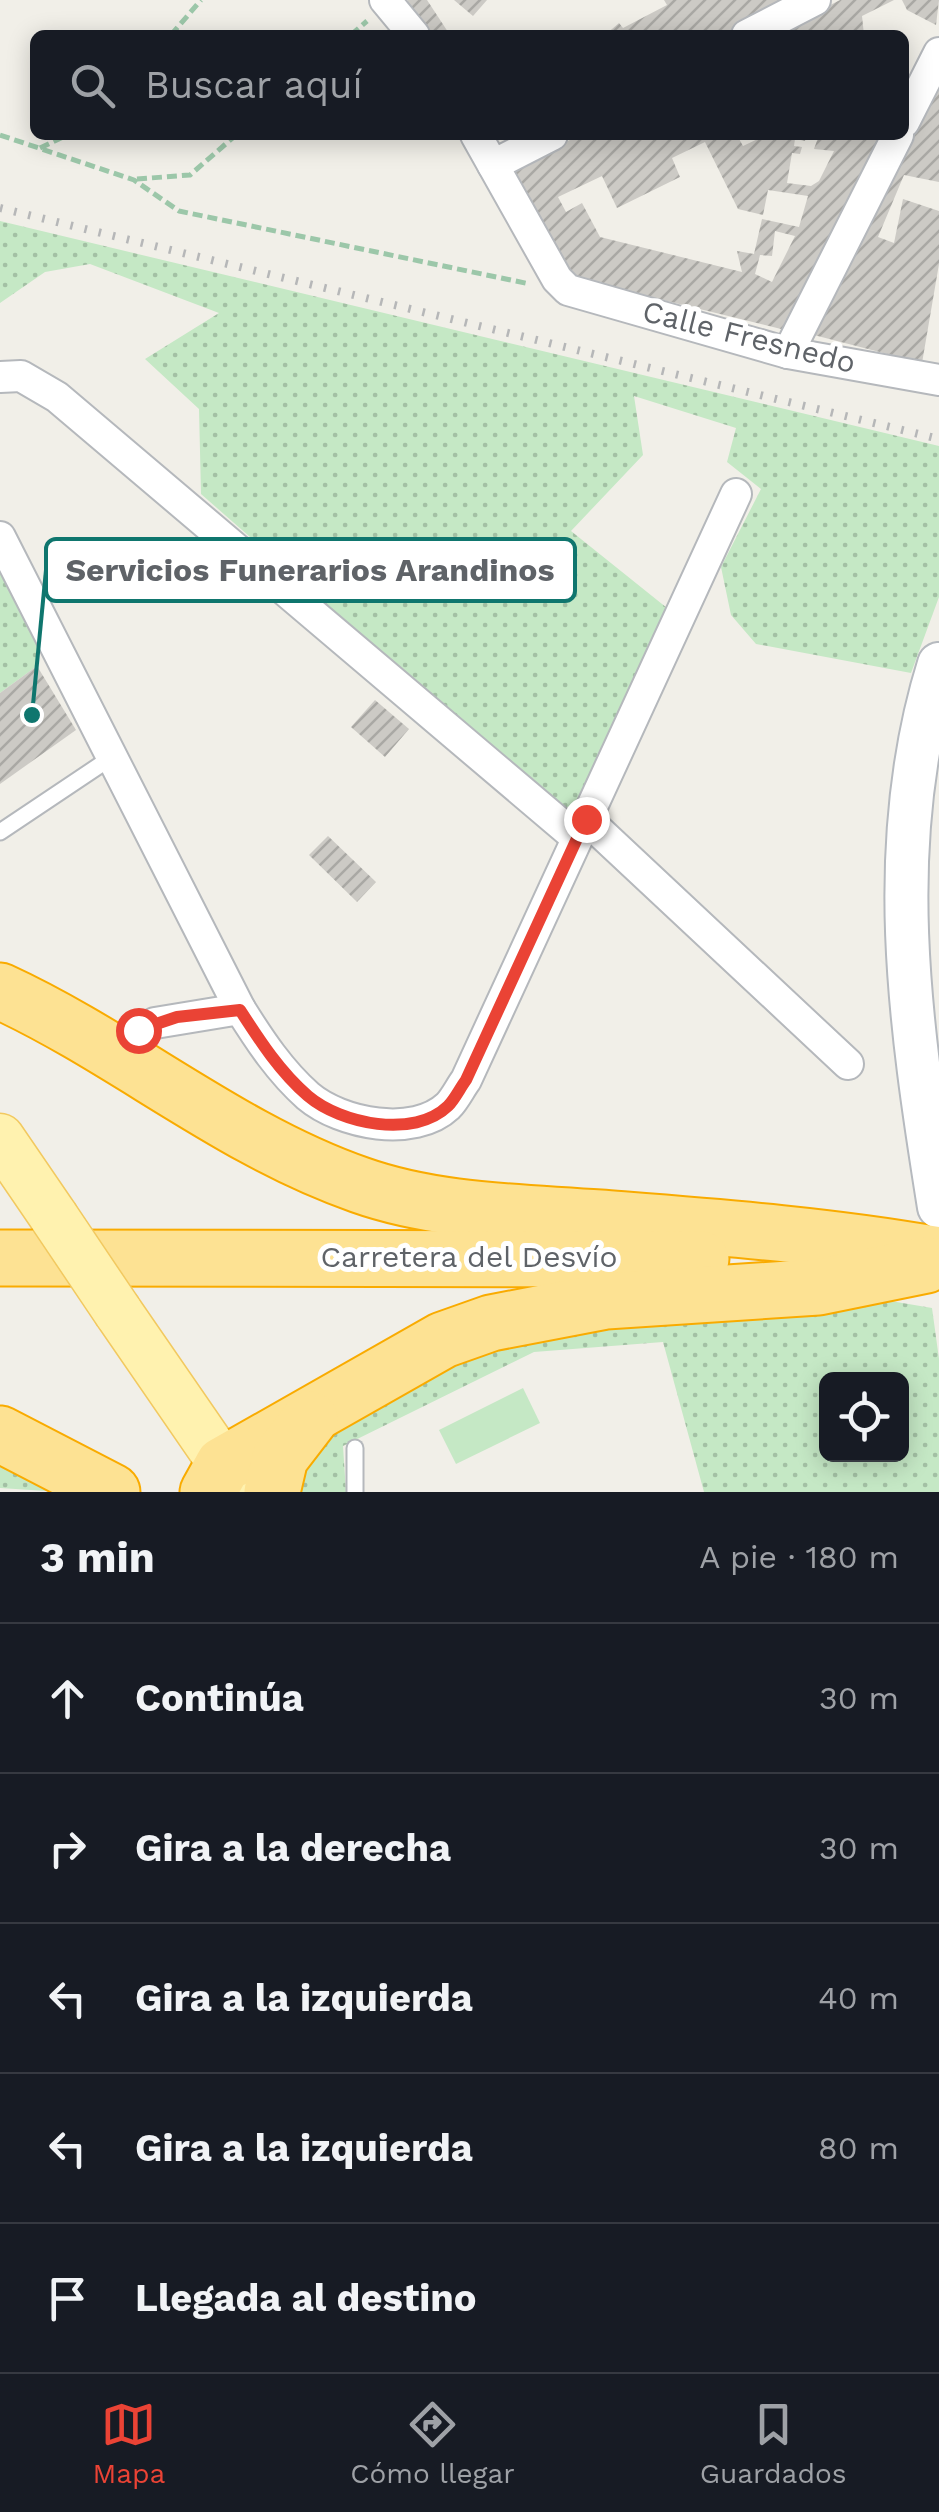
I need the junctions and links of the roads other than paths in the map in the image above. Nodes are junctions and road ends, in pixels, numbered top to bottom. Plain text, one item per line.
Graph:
1 (815, 0) edge
2 (388, 1) edge
3 (410, 30) edge
4 (756, 30) edge
5 (939, 53) edge
6 (909, 112) edge
7 (479, 140) edge
8 (542, 140) edge
9 (895, 140) edge
10 (494, 165) junction
11 (788, 353) junction
12 (938, 375) edge
13 (0, 376) edge
14 (736, 494) dead end
15 (0, 537) edge
16 (939, 664) edge
17 (112, 757) junction
18 (581, 829) junction
19 (0, 832) edge
20 (0, 991) edge
21 (240, 1010) junction
22 (107, 1047) junction
23 (848, 1064) dead end
24 (0, 1138) edge
25 (938, 1199) edge
26 (0, 1258) edge
27 (939, 1259) edge
28 (316, 1413) junction
29 (0, 1434) edge
30 (356, 1448) dead end
31 (224, 1483) edge
32 (112, 1492) edge
33 (272, 1492) edge
34 (355, 1492) edge

1 - 4 street
2 - 3 street
5 - 6 street
7 - 10 street
8 - 10 street
9 - 11 street
10 - 11 street, Calle Fresnedo
11 - 12 street, Calle Fresnedo
13 - 18 street
14 - 18 street
15 - 17 street
16 - 25 street
17 - 19 lane
17 - 21 street
18 - 21 street
18 - 23 street
20 - 22 highway
21 - 22 street
22 - 27 highway
24 - 31 main road, bridge
26 - 27 highway, Carretera del Desvío
27 - 28 highway
28 - 31 highway
28 - 33 highway
29 - 32 highway
30 - 34 lane

